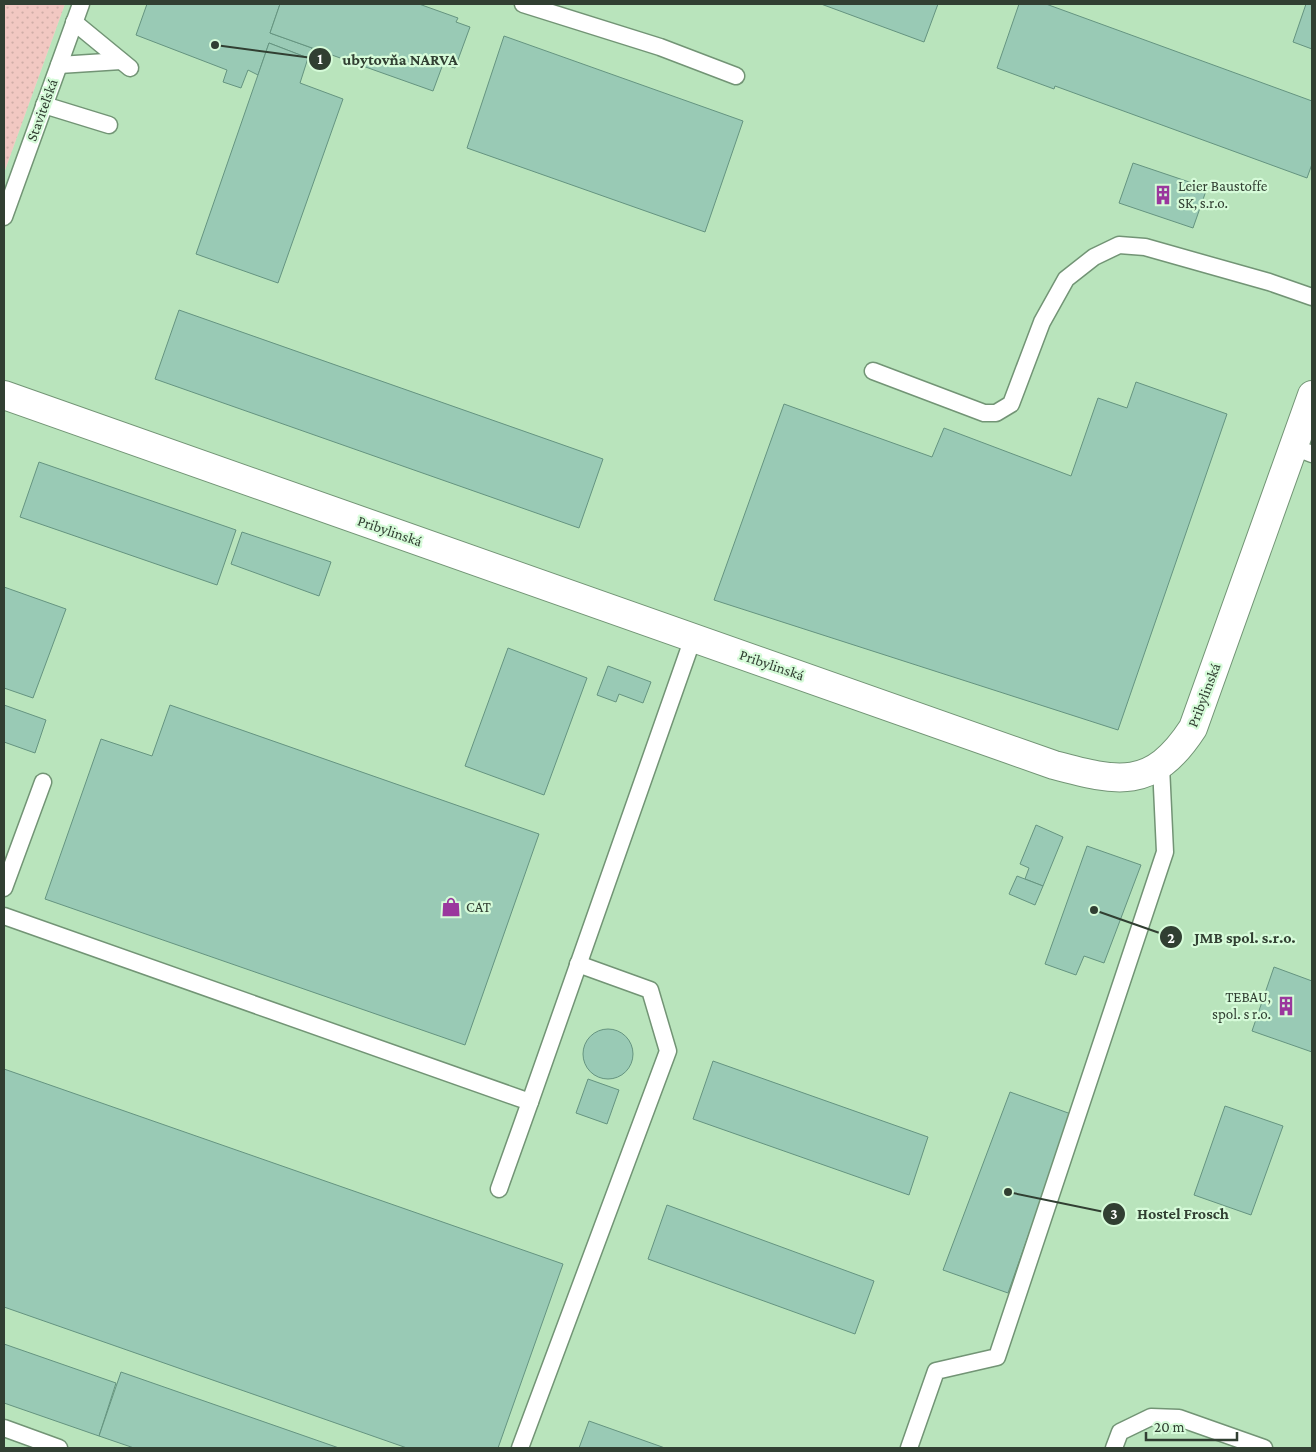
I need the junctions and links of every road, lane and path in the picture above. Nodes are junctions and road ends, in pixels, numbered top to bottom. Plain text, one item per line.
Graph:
1 (81, 4) edge
2 (523, 4) edge
3 (74, 22) junction
4 (59, 65) junction
5 (736, 76) dead end
6 (44, 105) junction
7 (110, 125) dead end
8 (4, 217) edge
9 (1312, 297) edge
10 (873, 371) dead end
11 (1312, 394) edge
12 (4, 395) edge
13 (1303, 451) edge
14 (694, 638) junction
15 (1161, 766) junction
16 (43, 782) dead end
17 (4, 888) edge
18 (4, 916) edge
19 (578, 964) junction
20 (530, 1102) junction
21 (499, 1189) dead end
22 (4, 1428) edge
23 (59, 1448) edge
24 (520, 1448) edge
25 (909, 1448) edge
26 (1114, 1448) edge
27 (1264, 1448) edge

1 - 3 lane, Staviteľská
2 - 5 lane
3 - 4 lane, Staviteľská
3 - 4 lane
4 - 6 lane, Staviteľská
6 - 7 lane
6 - 8 lane, Staviteľská
9 - 10 lane
11 - 13 street, Pribylinská
12 - 14 street, Pribylinská
13 - 15 street, Pribylinská
14 - 15 street, Pribylinská
14 - 19 lane
15 - 25 lane
16 - 17 lane
18 - 20 lane
19 - 20 lane
19 - 24 lane
20 - 21 lane
22 - 23 lane
26 - 27 lane

